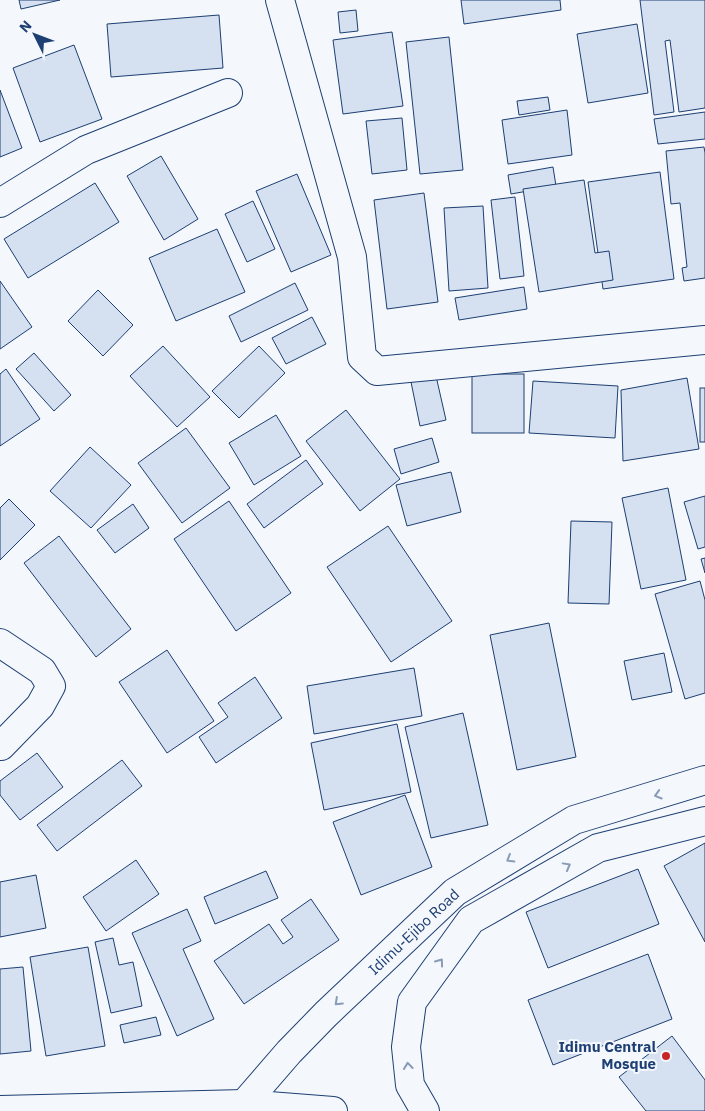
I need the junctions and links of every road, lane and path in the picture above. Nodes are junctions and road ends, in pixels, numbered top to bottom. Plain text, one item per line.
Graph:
1 (280, 0) edge
2 (228, 93) dead end
3 (0, 202) edge
4 (705, 340) edge
5 (0, 643) edge
6 (2, 746) dead end
7 (705, 780) edge
8 (705, 821) edge
9 (244, 1104) junction
10 (0, 1110) edge
11 (333, 1111) edge
12 (425, 1111) edge

1 - 4 main road
2 - 3 main road
5 - 6 main road
7 -> 9 main road, Idimu-Ejibo Road
12 -> 8 main road, Idimu-Ejibo Road
9 - 10 main road
9 - 11 main road

